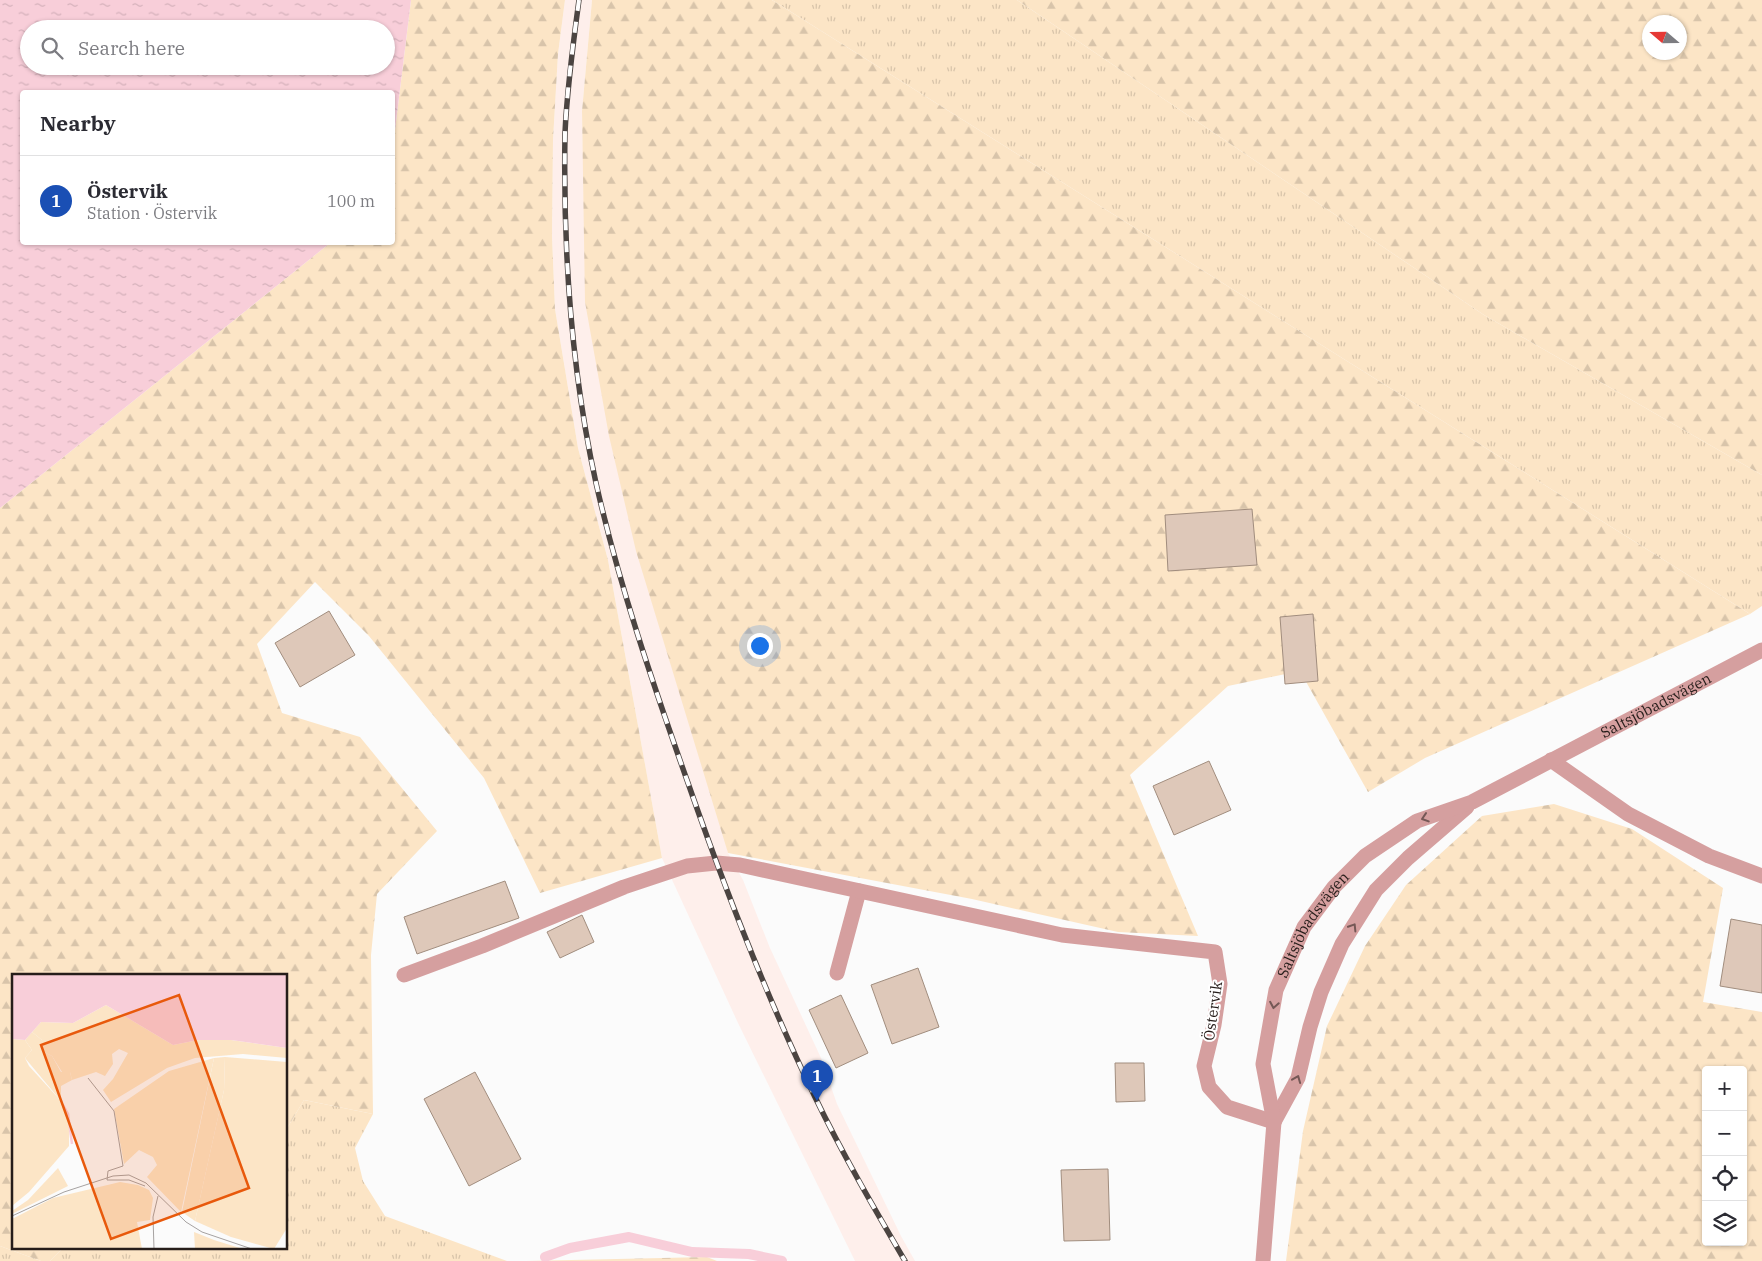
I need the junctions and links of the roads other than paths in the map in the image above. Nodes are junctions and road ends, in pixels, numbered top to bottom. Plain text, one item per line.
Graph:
1 (1762, 650) edge
2 (1551, 760) junction
3 (1472, 802) junction
4 (1762, 876) edge
5 (859, 891) junction
6 (837, 973) dead end
7 (404, 975) dead end
8 (1274, 1122) junction
9 (1263, 1261) edge

1 - 2 street, Saltsjöbadsvägen
2 - 3 street, Saltsjöbadsvägen
2 - 4 street
8 -> 3 street, Saltsjöbadsvägen
3 -> 8 street, Saltsjöbadsvägen
5 - 6 street
5 - 7 street, Östervik
5 - 8 street, Östervik
8 - 9 street, Saltsjöbadsvägen

